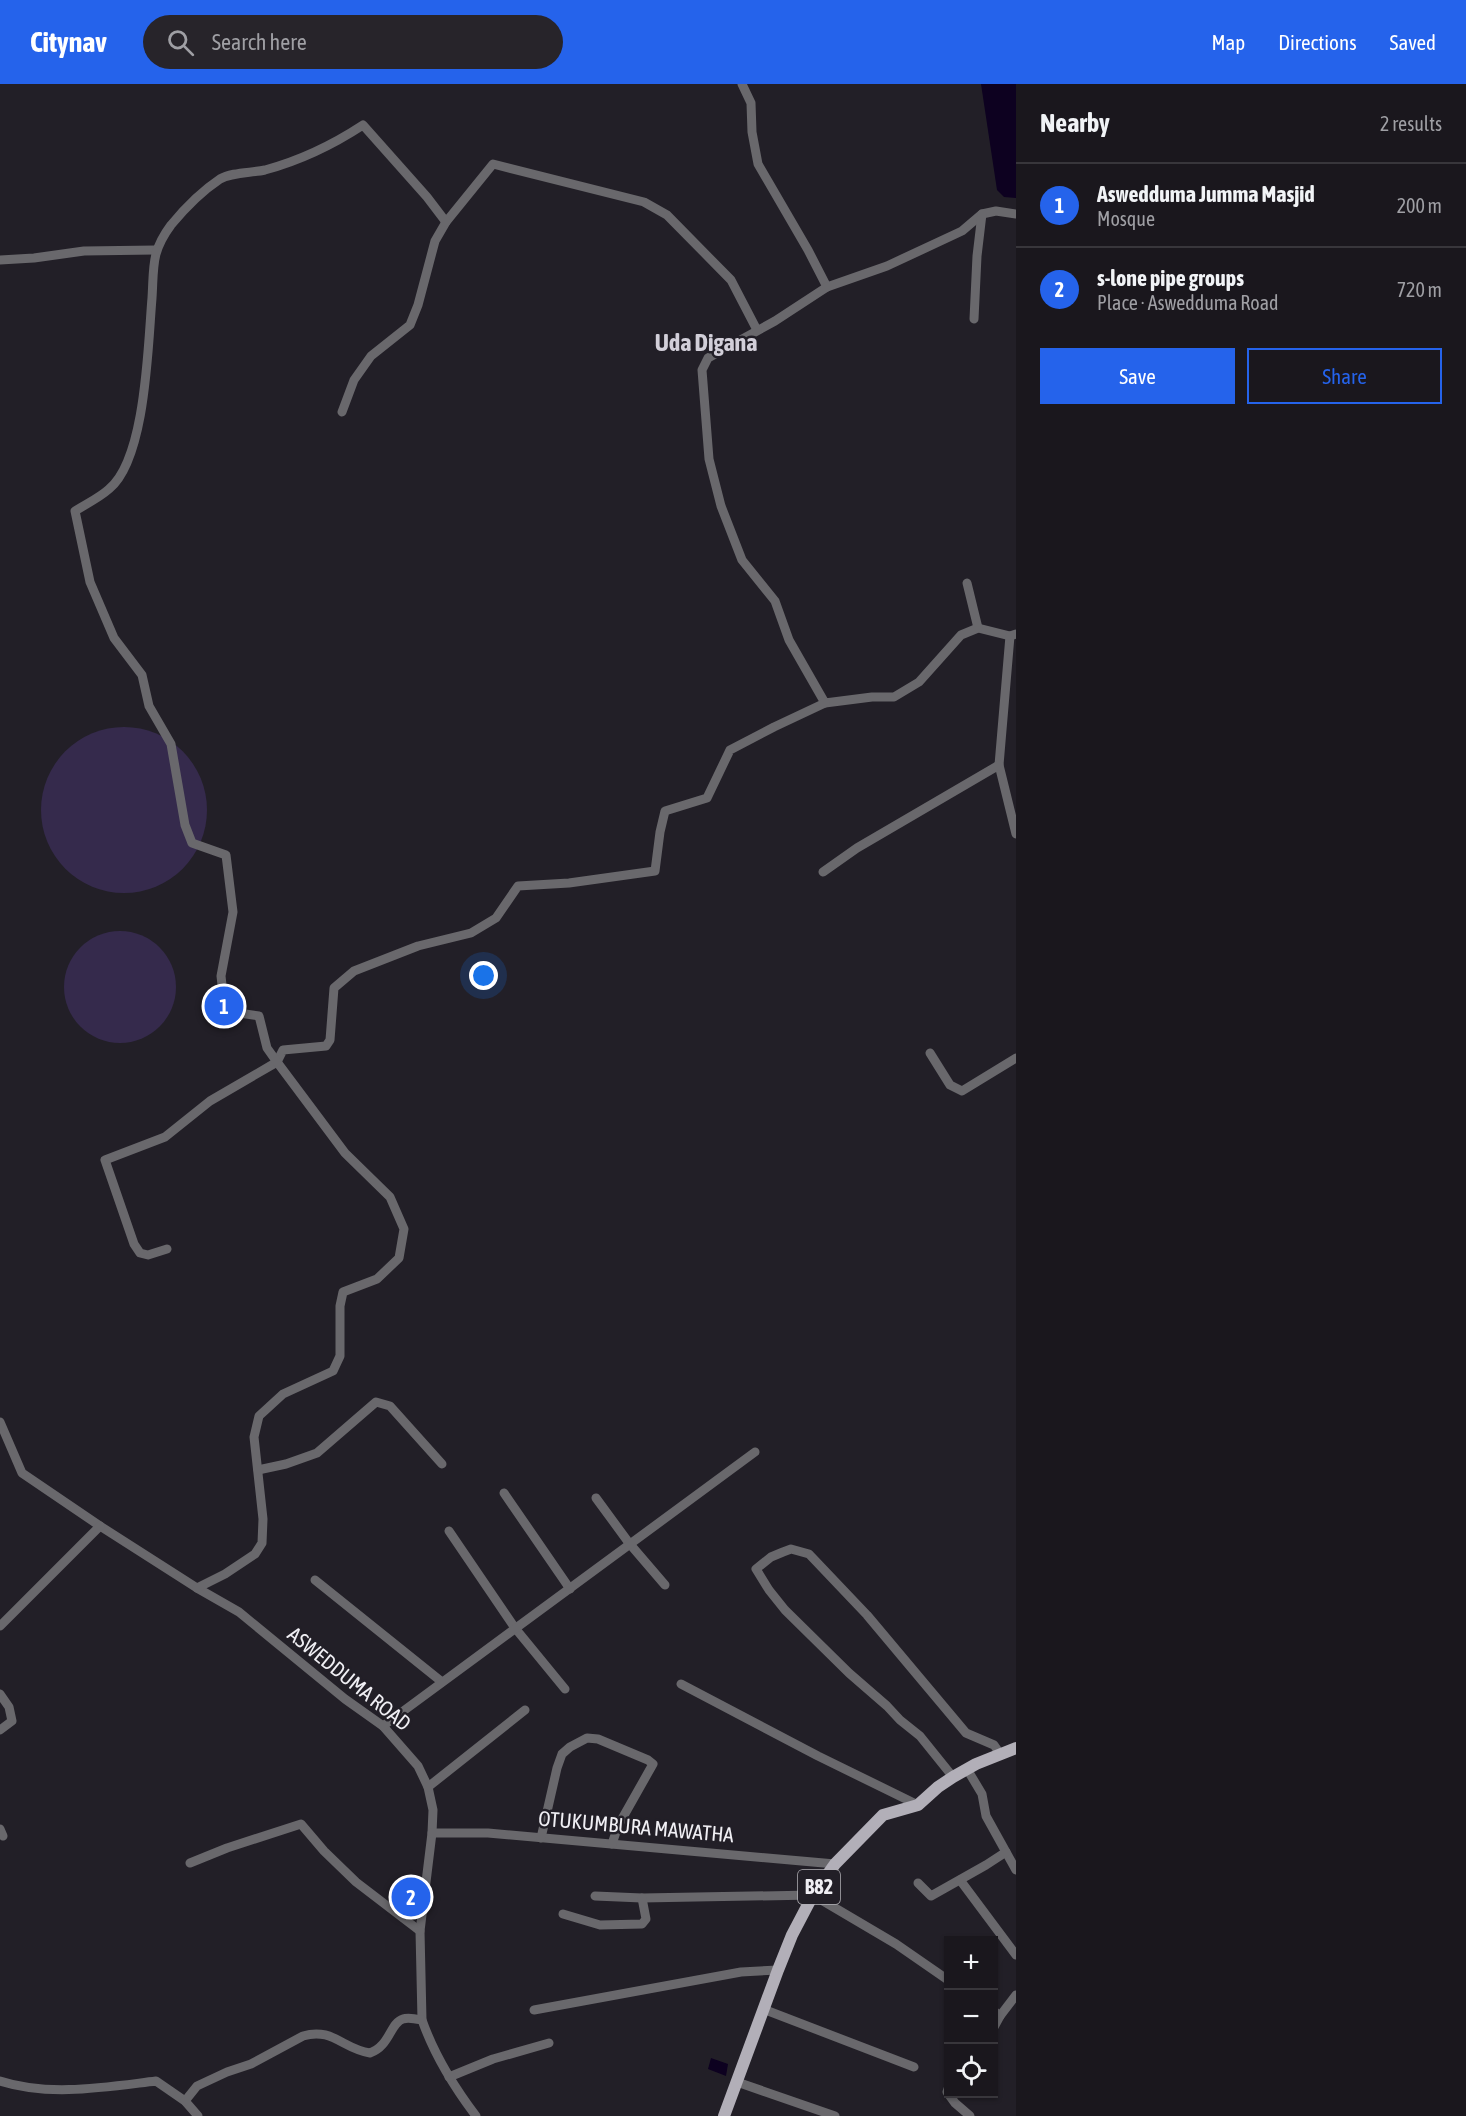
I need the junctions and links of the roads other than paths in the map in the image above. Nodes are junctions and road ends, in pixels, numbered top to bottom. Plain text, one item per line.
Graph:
1 (742, 84) edge
2 (982, 214) junction
3 (1016, 214) edge
4 (446, 222) junction
5 (155, 250) junction
6 (0, 261) edge
7 (827, 287) junction
8 (974, 319) dead end
9 (757, 330) junction
10 (342, 412) dead end
11 (967, 583) dead end
12 (978, 628) junction
13 (1013, 635) edge
14 (825, 703) junction
15 (999, 765) junction
16 (1016, 834) edge
17 (823, 872) dead end
18 (930, 1053) dead end
19 (1016, 1058) edge
20 (277, 1062) junction
21 (167, 1250) dead end
22 (0, 1422) edge
23 (755, 1452) dead end
24 (442, 1464) dead end
25 (258, 1470) junction
26 (504, 1493) dead end
27 (596, 1498) dead end
28 (100, 1526) junction
29 (449, 1531) dead end
30 (629, 1544) junction
31 (315, 1580) dead end
32 (665, 1585) dead end
33 (197, 1588) junction
34 (570, 1589) junction
35 (0, 1626) edge
36 (515, 1628) junction
37 (442, 1682) junction
38 (681, 1683) dead end
39 (565, 1689) dead end
40 (0, 1694) edge
41 (9, 1707) junction
42 (525, 1710) dead end
43 (0, 1713) edge
44 (383, 1726) junction
45 (0, 1730) edge
46 (1011, 1752) edge
47 (967, 1769) junction
48 (953, 1777) junction
49 (428, 1787) junction
50 (918, 1805) junction
51 (432, 1833) junction
52 (541, 1838) junction
53 (612, 1844) junction
54 (1006, 1852) junction
55 (190, 1863) dead end
56 (836, 1864) junction
57 (1016, 1870) edge
58 (960, 1880) junction
59 (918, 1882) dead end
60 (813, 1895) junction
61 (595, 1896) dead end
62 (642, 1898) junction
63 (563, 1914) dead end
64 (420, 1931) junction
65 (1016, 1955) edge
66 (778, 1970) junction
67 (944, 1977) edge
68 (1016, 1995) edge
69 (763, 2009) junction
70 (534, 2010) dead end
71 (998, 2013) edge
72 (422, 2020) junction
73 (549, 2043) dead end
74 (914, 2067) dead end
75 (449, 2077) junction
76 (0, 2081) edge
77 (737, 2082) junction
78 (951, 2098) edge
79 (185, 2102) junction
80 (199, 2116) edge
81 (476, 2116) edge
82 (724, 2116) edge
83 (835, 2116) edge
84 (970, 2116) edge

1 - 7 street
2 - 3 street
2 - 7 street
2 - 8 street
4 - 5 street
4 - 9 street
4 - 10 street
5 - 6 street
5 - 20 street
7 - 9 street
9 - 14 street
11 - 12 street
12 - 13 street
12 - 14 street
13 - 15 street
14 - 20 street
15 - 16 street
15 - 17 street
18 - 19 street
20 - 21 street
20 - 25 street
22 - 28 street, ASWEDDUMA ROAD
23 - 30 street
24 - 25 street
25 - 33 street
26 - 34 street
27 - 30 street
28 - 33 street, ASWEDDUMA ROAD
28 - 35 street
29 - 36 street
30 - 32 street
30 - 34 street
31 - 37 street
33 - 44 street, ASWEDDUMA ROAD
34 - 36 street
36 - 37 street
36 - 39 street
37 - 44 street
38 - 50 street
40 - 41 street
41 - 43 street
41 - 45 street
42 - 49 street
44 - 49 street, ASWEDDUMA ROAD
46 - 47 main road, B82
46 - 48 street
47 - 48 main road, B82
47 - 54 street
48 - 50 main road, B82
49 - 51 street, ASWEDDUMA ROAD
50 - 56 main road, B82
51 - 52 street, OTUKUMBURA MAWATHA
51 - 64 street, ASWEDDUMA ROAD
52 - 53 street, OTUKUMBURA MAWATHA
52 - 53 street
53 - 56 street, OTUKUMBURA MAWATHA
54 - 57 street
54 - 58 street
55 - 64 street
56 - 60 main road, B82
58 - 59 street
58 - 65 street
60 - 62 street
60 - 66 main road, B82
60 - 67 street
61 - 62 street
62 - 63 street
64 - 72 street, ASWEDDUMA ROAD
66 - 69 main road, B82
66 - 70 street
68 - 71 street
69 - 74 street
69 - 77 main road, B82
72 - 75 street, ASWEDDUMA ROAD
72 - 79 street
73 - 75 street
75 - 81 street, ASWEDDUMA ROAD
76 - 79 street
77 - 82 main road, B82
77 - 83 street
78 - 84 street
79 - 80 street

